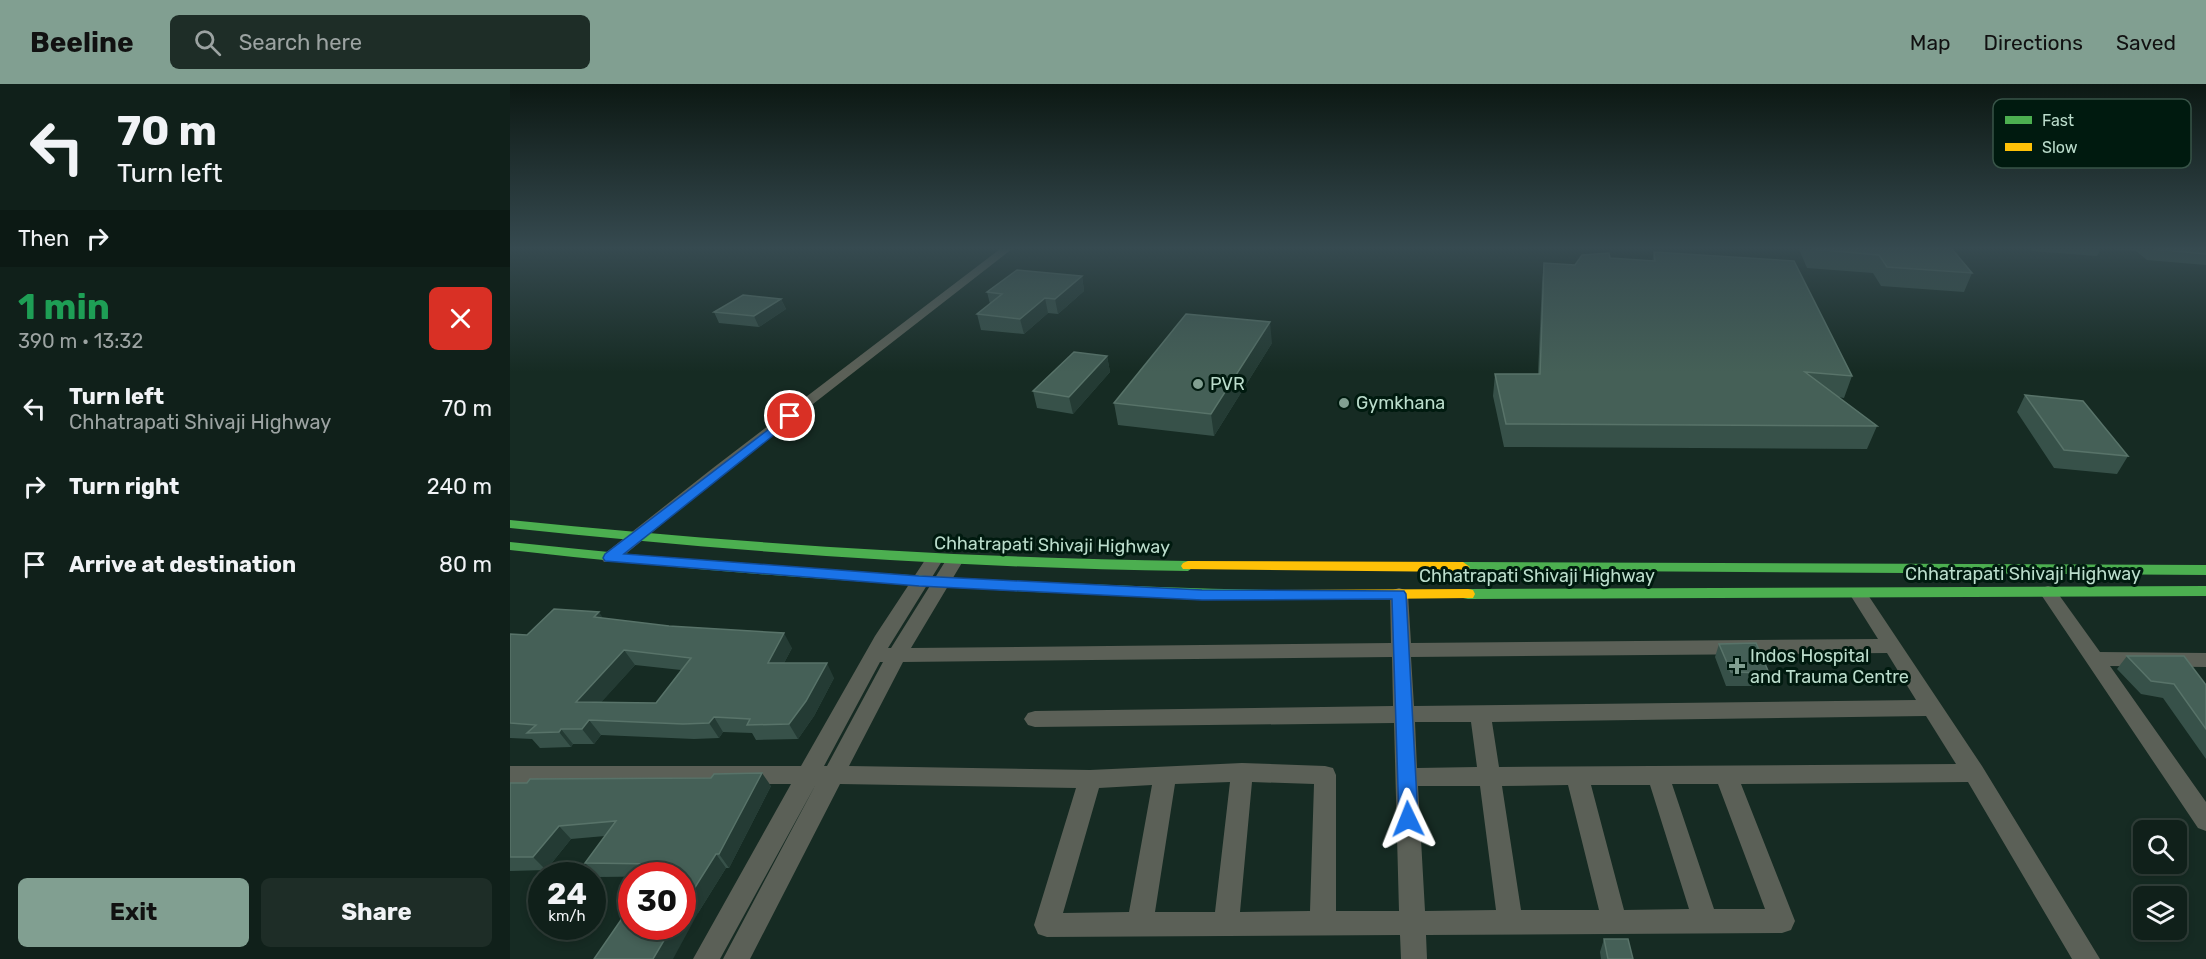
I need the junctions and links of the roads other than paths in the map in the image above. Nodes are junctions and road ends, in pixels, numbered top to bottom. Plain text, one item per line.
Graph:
1 (954, 290) edge
2 (510, 524) edge
3 (635, 538) junction
4 (510, 546) edge
5 (610, 558) junction
6 (943, 561) junction
7 (2202, 574) edge
8 (929, 582) junction
9 (2206, 591) edge
10 (2048, 592) junction
11 (1858, 593) junction
12 (1399, 594) junction
13 (1893, 646) junction
14 (1401, 650) junction
15 (897, 654) junction
16 (874, 655) junction
17 (2095, 659) junction
18 (2202, 669) edge
19 (1932, 708) junction
20 (1404, 715) junction
21 (1481, 715) junction
22 (1035, 719) dead end
23 (1242, 772) junction
24 (1974, 773) junction
25 (510, 775) edge
26 (808, 775) junction
27 (833, 775) junction
28 (1658, 775) junction
29 (1726, 775) junction
30 (1165, 776) junction
31 (1490, 776) junction
32 (1577, 776) junction
33 (1407, 777) junction
34 (1089, 779) junction
35 (2206, 821) edge
36 (1705, 921) junction
37 (1615, 922) junction
38 (1413, 923) junction
39 (1510, 923) junction
40 (1226, 924) junction
41 (1323, 924) junction
42 (1140, 925) junction
43 (706, 959) edge
44 (736, 959) edge
45 (1414, 959) edge
46 (2087, 959) edge

1 - 3 street
2 - 3 main road, Chhatrapati Shivaji Highway
3 - 5 street
3 - 6 main road, Chhatrapati Shivaji Highway
4 - 5 main road, Chhatrapati Shivaji Highway
5 - 8 main road, Chhatrapati Shivaji Highway
6 - 7 main road, Chhatrapati Shivaji Highway
6 - 8 street
8 - 12 main road, Chhatrapati Shivaji Highway
8 - 15 street
8 - 16 street
9 - 10 main road, Chhatrapati Shivaji Highway
10 - 11 main road, Chhatrapati Shivaji Highway
10 - 17 street
11 - 12 main road, Chhatrapati Shivaji Highway
11 - 13 street
12 - 14 street
13 - 14 street
13 - 19 street
14 - 15 street
14 - 20 street
15 - 16 street
15 - 27 street
16 - 26 street
17 - 18 street
17 - 35 street
19 - 21 street
19 - 24 street
20 - 21 street
20 - 22 street
20 - 33 street
21 - 31 street
23 - 30 street
23 - 40 street
23 - 41 street
24 - 29 street
24 - 46 street
25 - 26 street
26 - 27 street
26 - 43 street
27 - 34 street
27 - 44 street
28 - 29 street
28 - 32 street
28 - 36 street
29 - 36 street
30 - 34 street
30 - 42 street
31 - 32 street
31 - 33 street
31 - 39 street
32 - 37 street
33 - 38 street
34 - 42 street
36 - 37 street
37 - 39 street
38 - 39 street
38 - 41 street
38 - 45 street
40 - 41 street
40 - 42 street

